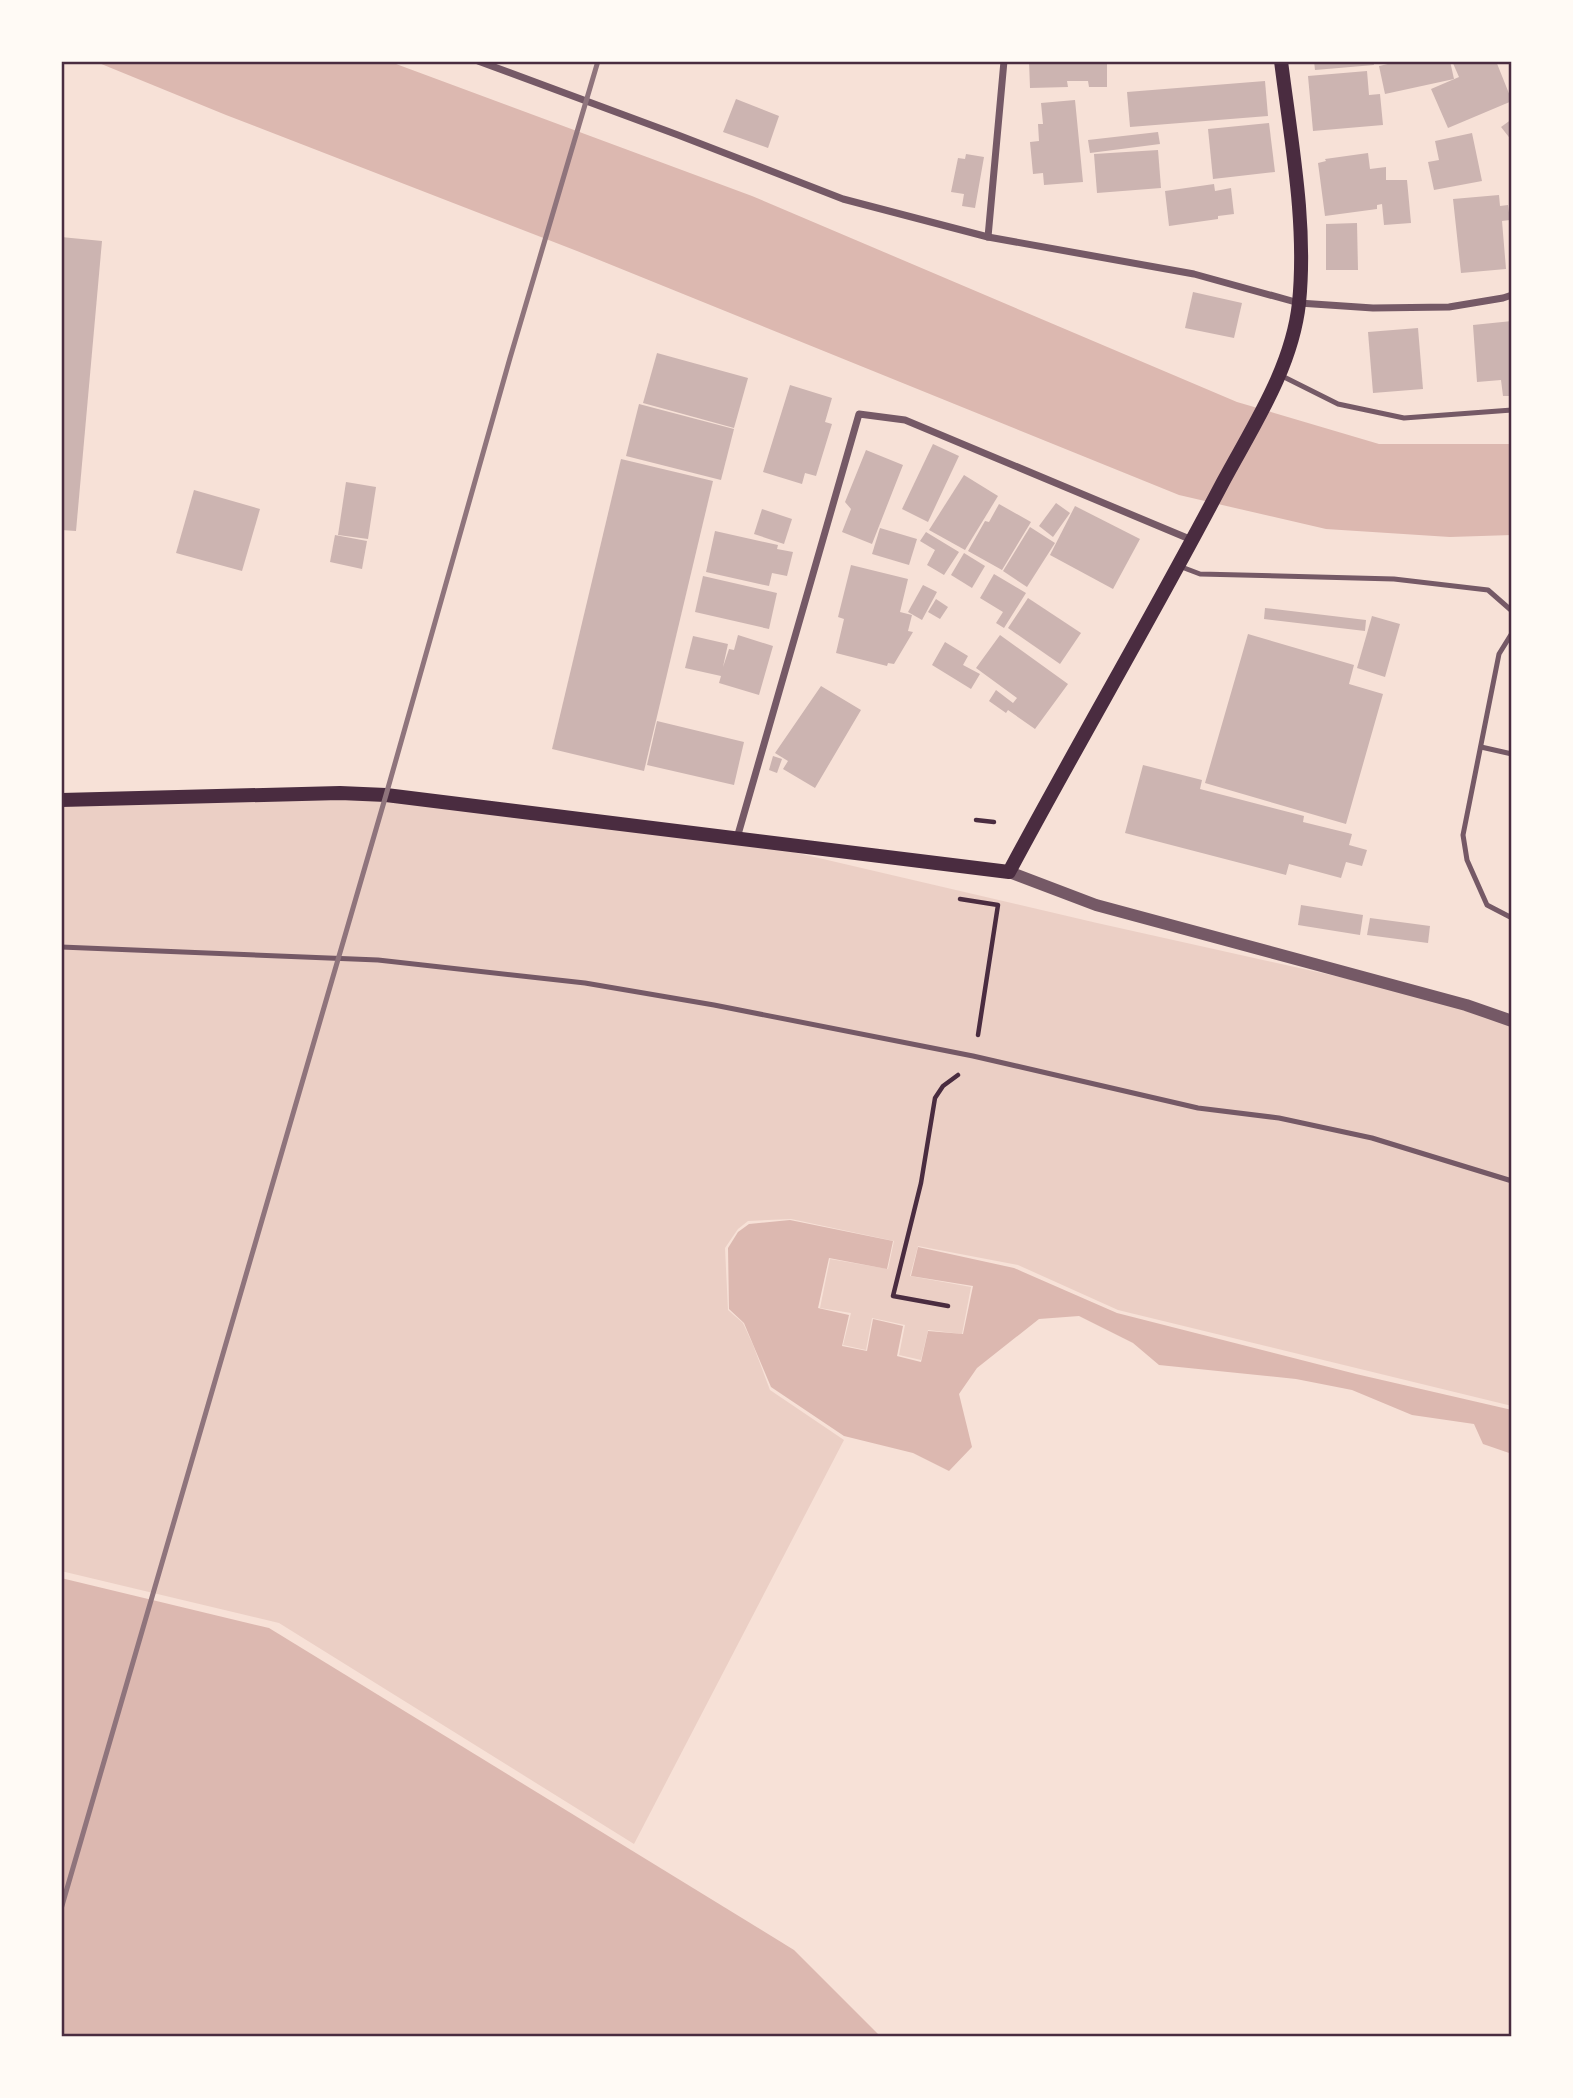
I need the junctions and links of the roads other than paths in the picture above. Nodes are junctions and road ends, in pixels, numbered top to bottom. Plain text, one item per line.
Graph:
1 (478, 61) edge
2 (1004, 61) edge
3 (1281, 61) edge
4 (988, 237) junction
5 (1512, 295) edge
6 (1299, 303) junction
7 (1277, 379) junction
8 (1512, 410) edge
9 (1196, 534) junction
10 (1178, 566) junction
11 (1512, 611) edge
12 (1512, 633) edge
13 (1481, 747) junction
14 (1512, 754) edge
15 (61, 800) edge
16 (737, 839) junction
17 (1009, 872) junction
18 (1512, 918) edge
19 (61, 947) edge
20 (1512, 1021) edge
21 (1512, 1181) edge

1 - 4 street
2 - 4 street
3 - 6 main road
4 - 6 street
5 - 6 street
6 - 7 main road
7 - 8 lane
7 - 9 main road
9 - 10 main road
9 - 16 street
10 - 11 lane
10 - 17 main road
12 - 13 lane
13 - 14 lane
13 - 18 lane
15 - 16 main road
16 - 17 main road
17 - 20 street
19 - 21 lane

